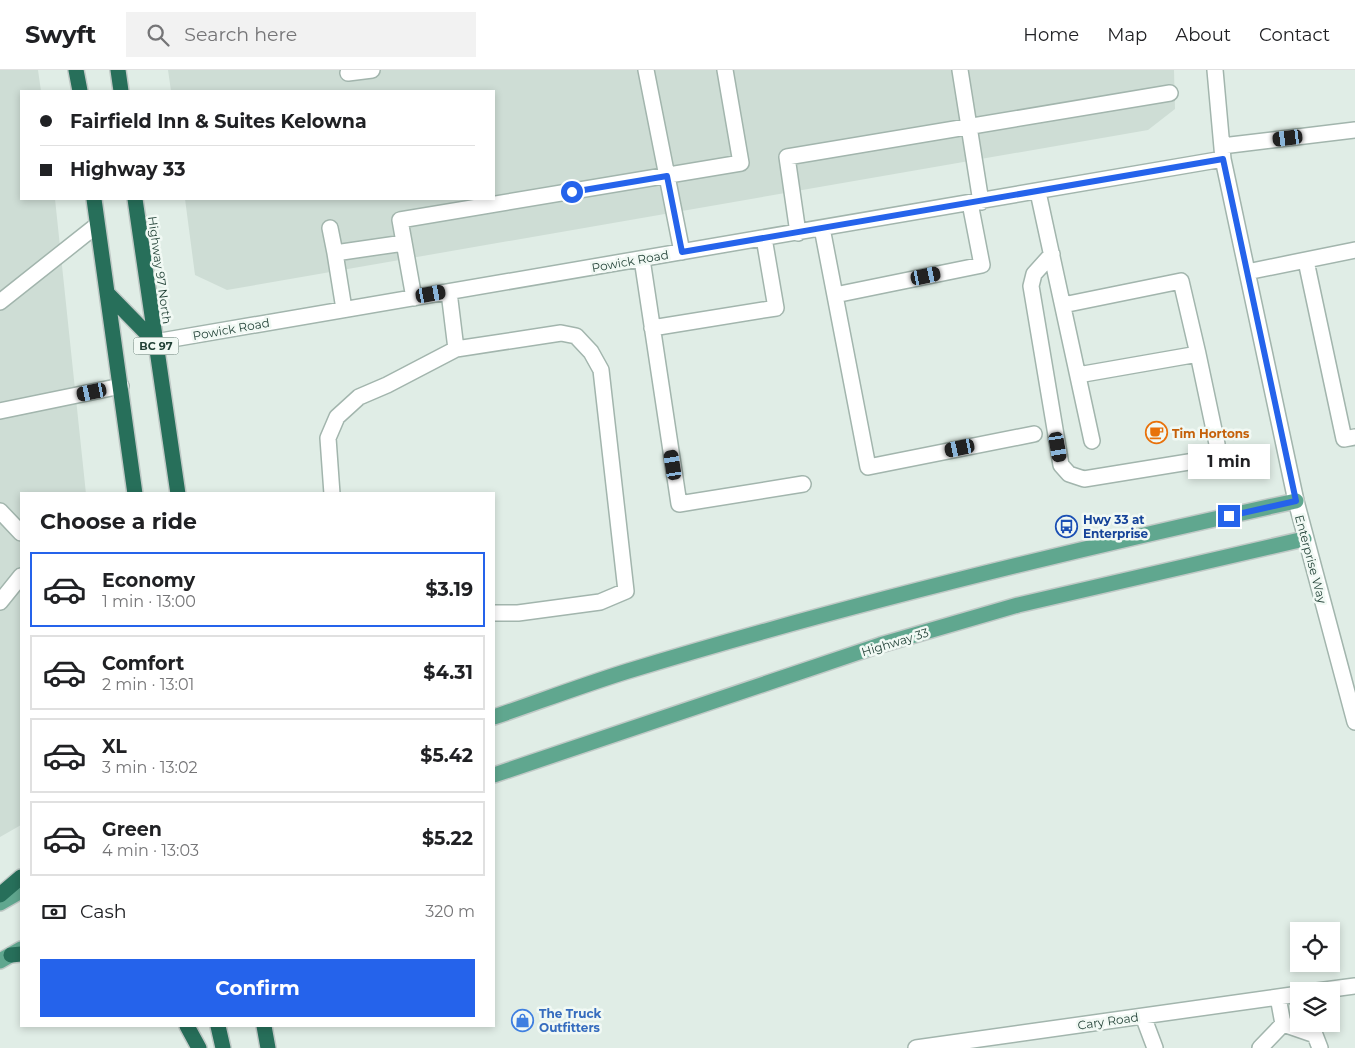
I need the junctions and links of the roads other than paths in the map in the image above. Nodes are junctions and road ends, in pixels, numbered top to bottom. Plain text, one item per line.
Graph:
1 (76, 70) edge
2 (118, 70) edge
3 (372, 70) edge
4 (646, 70) edge
5 (725, 70) edge
6 (960, 70) edge
7 (1215, 70) edge
8 (348, 73) dead end
9 (80, 90) edge
10 (121, 90) edge
11 (1170, 93) dead end
12 (969, 126) junction
13 (1355, 130) edge
14 (1223, 152) junction
15 (667, 176) junction
16 (1038, 192) junction
17 (94, 200) edge
18 (136, 200) edge
19 (976, 202) junction
20 (97, 225) junction
21 (330, 228) dead end
22 (822, 228) junction
23 (798, 233) junction
24 (764, 238) junction
25 (404, 243) junction
26 (1355, 250) edge
27 (682, 252) junction
28 (335, 253) junction
29 (1052, 254) junction
30 (642, 259) junction
31 (1306, 261) junction
32 (1247, 272) junction
33 (449, 292) junction
34 (108, 293) junction
35 (835, 296) junction
36 (414, 298) junction
37 (0, 302) edge
38 (1063, 305) junction
39 (344, 310) junction
40 (652, 328) junction
41 (155, 342) junction
42 (456, 348) junction
43 (1198, 354) junction
44 (1078, 375) junction
45 (121, 386) junction
46 (0, 411) edge
47 (1034, 434) dead end
48 (1355, 437) edge
49 (1092, 441) dead end
50 (803, 484) dead end
51 (135, 492) edge
52 (178, 492) edge
53 (332, 492) edge
54 (1296, 501) junction
55 (0, 511) edge
56 (20, 532) edge
57 (1304, 539) junction
58 (20, 577) edge
59 (0, 602) edge
60 (495, 613) edge
61 (495, 717) edge
62 (1355, 722) edge
63 (495, 776) edge
64 (20, 878) edge
65 (20, 892) edge
66 (0, 895) edge
67 (0, 902) edge
68 (1355, 986) edge
69 (1340, 988) edge
70 (1290, 995) edge
71 (1278, 997) junction
72 (1143, 1016) junction
73 (1283, 1024) junction
74 (188, 1027) edge
75 (218, 1027) edge
76 (264, 1027) edge
77 (199, 1048) edge
78 (223, 1048) edge
79 (268, 1048) edge
80 (916, 1048) edge
81 (1155, 1048) edge
82 (1260, 1048) edge
83 (1320, 1048) edge

1 - 9 highway
2 - 10 highway
3 - 8 street
4 - 15 street
5 - 15 street
6 - 12 street
7 - 14 street, Enterprise Way
11 - 12 street
12 - 19 street
12 - 23 street
13 - 14 street, Powick Road
14 - 16 street, Powick Road
14 - 32 street, Enterprise Way
15 - 25 street
15 - 27 street
16 - 19 street, Powick Road
16 - 29 street
17 - 20 highway, BC 97
18 - 41 highway, Highway 97 North / BC 97
19 - 22 street, Powick Road
19 - 35 street
20 - 34 highway, BC 97
20 - 37 street
21 - 28 street
22 - 23 street, Powick Road
22 - 35 street
23 - 24 street, Powick Road
24 - 27 street, Powick Road
24 - 40 street
25 - 28 street
25 - 36 street
26 - 31 street
27 - 30 street, Powick Road
28 - 39 street
29 - 38 street
29 - 43 street
30 - 33 street, Powick Road
30 - 40 street
31 - 32 street
31 - 48 street
32 - 54 street, Enterprise Way
33 - 36 street, Powick Road
33 - 42 street
34 - 41 highway
34 - 45 highway, BC 97
35 - 47 street
36 - 39 street, Powick Road
38 - 43 street
38 - 44 street
39 - 41 street, Powick Road
40 - 50 street
41 - 52 highway, Highway 97 North / BC 97
42 - 53 street
42 - 60 street
43 - 44 street
44 - 49 street
45 - 46 street
45 - 51 highway, BC 97
54 - 57 street, Enterprise Way
54 - 61 main road
55 - 56 street
57 - 62 street, Enterprise Way
57 - 63 main road, Highway 33
58 - 59 street
64 - 66 highway
65 - 67 main road
68 - 69 street
70 - 71 street, Cary Road
71 - 72 street, Cary Road
71 - 73 street
72 - 80 street, Cary Road
72 - 81 street
73 - 82 street
73 - 83 street
74 - 77 highway
75 - 78 highway
76 - 79 highway

